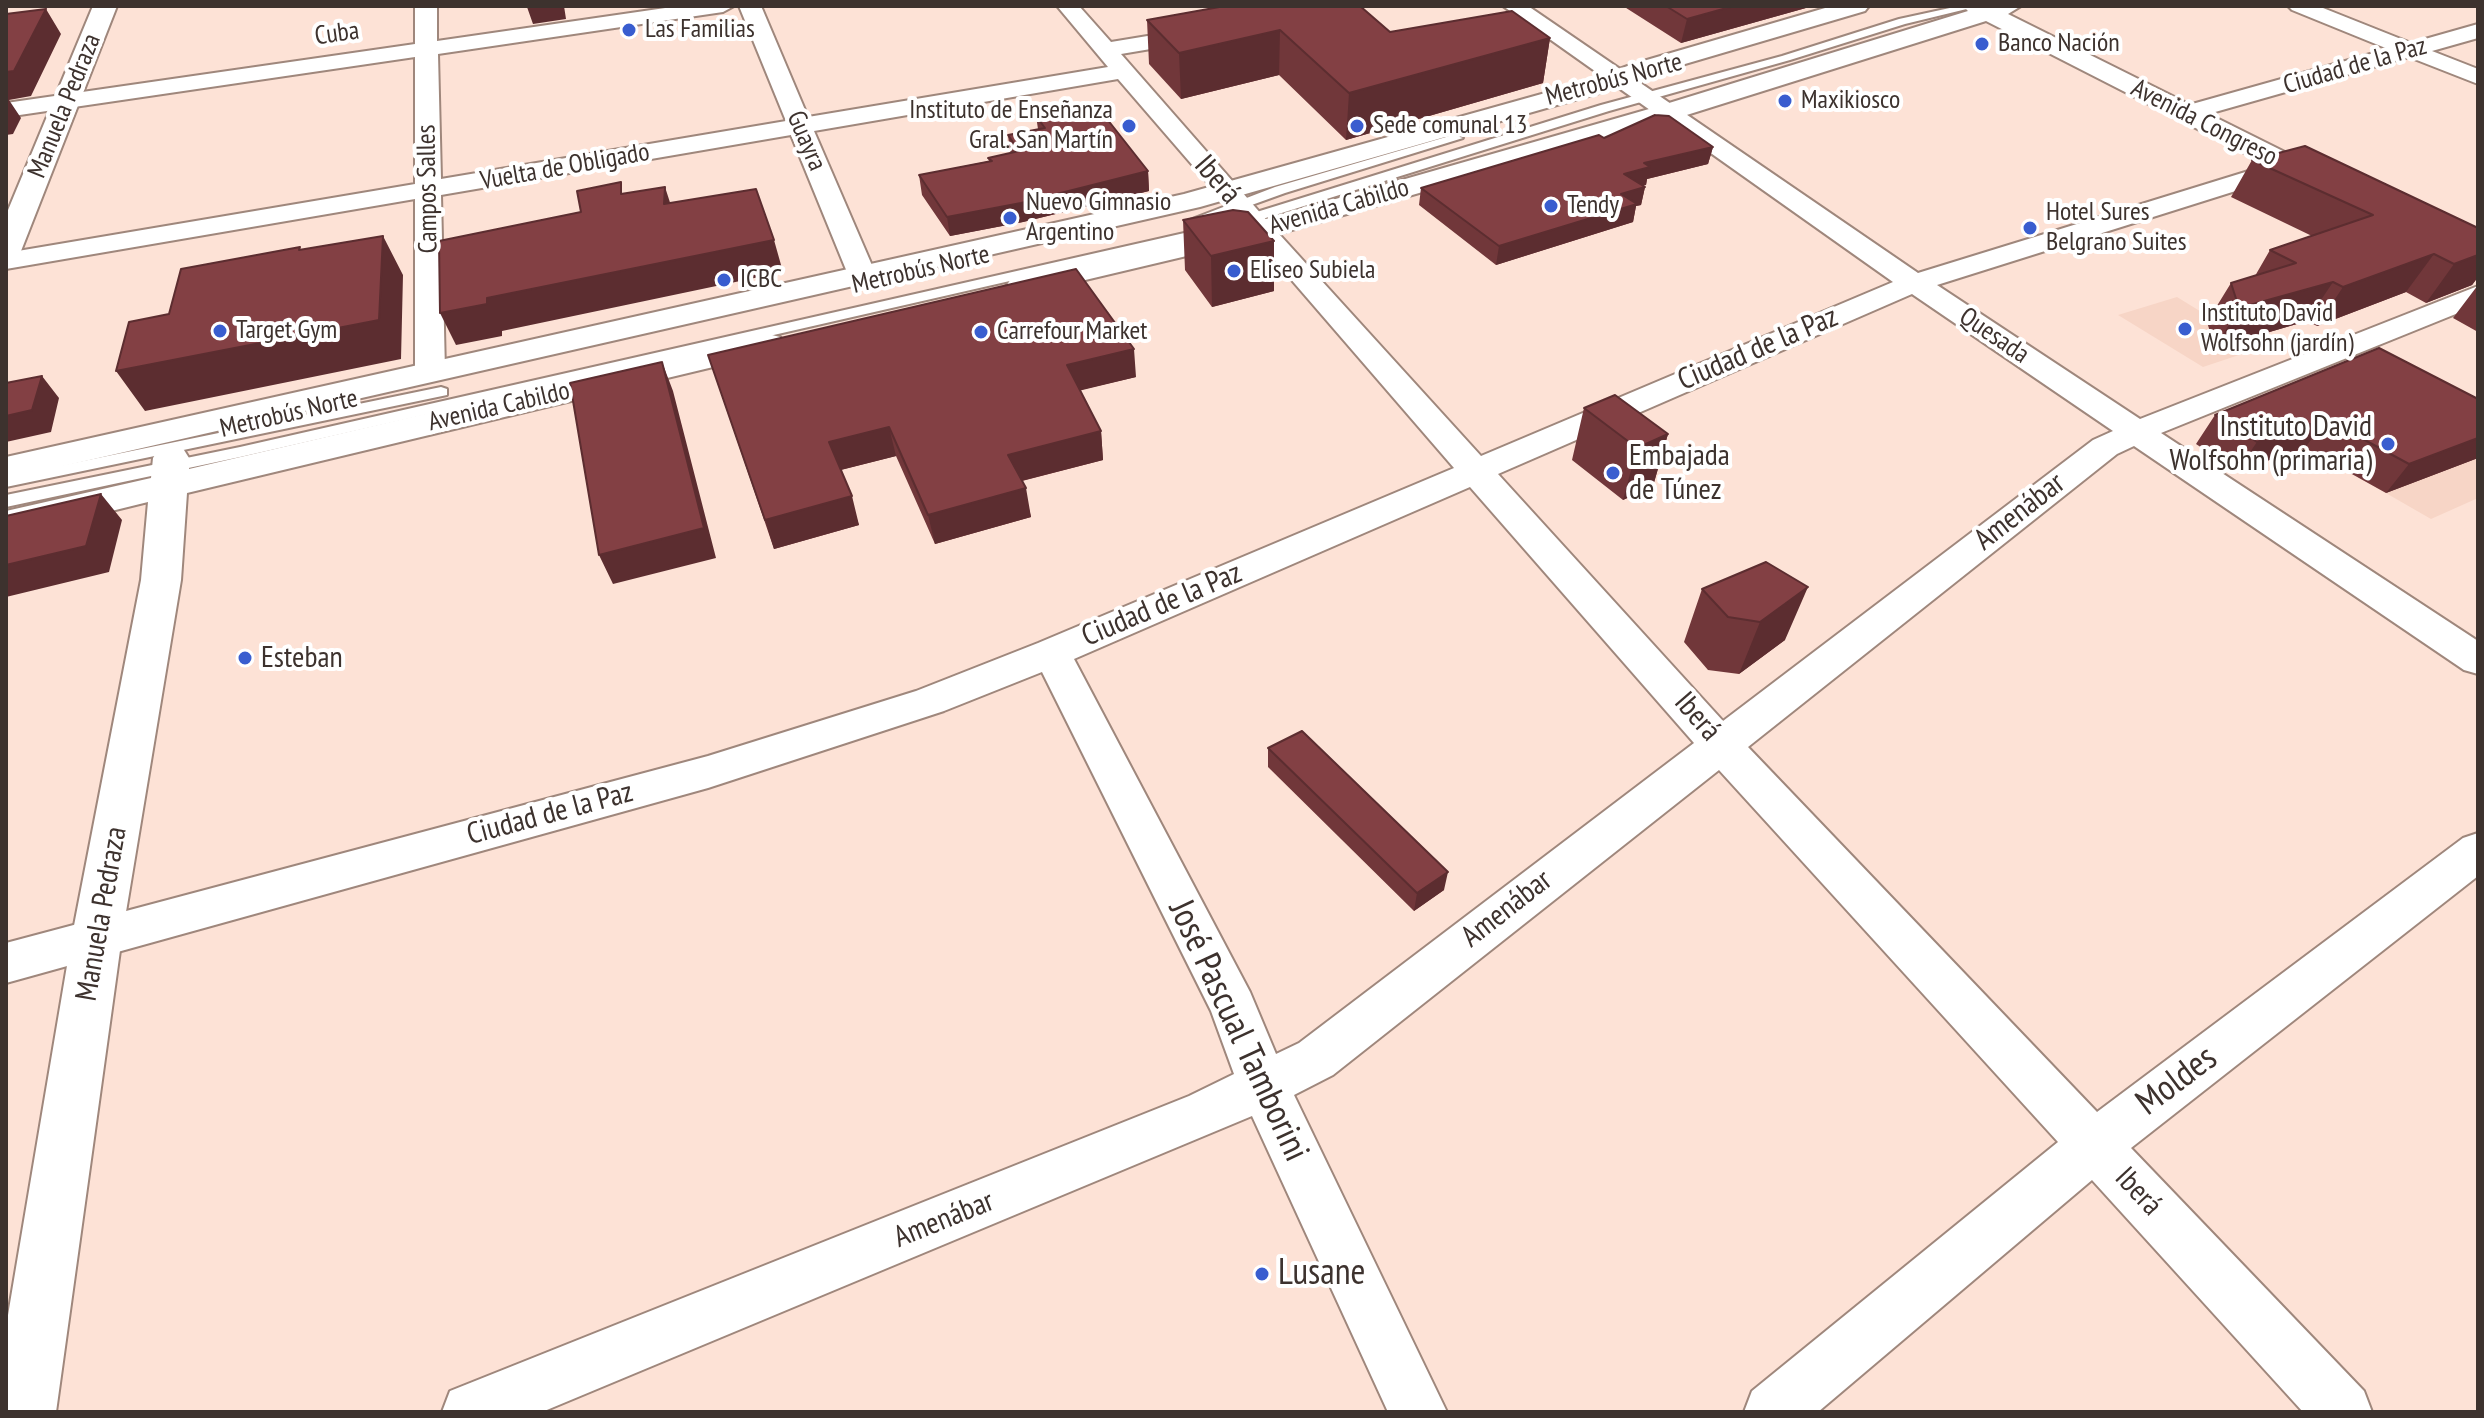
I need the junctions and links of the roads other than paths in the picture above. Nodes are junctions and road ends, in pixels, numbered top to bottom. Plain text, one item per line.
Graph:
1 (105, 6) edge
2 (426, 6) edge
3 (723, 6) edge
4 (750, 6) edge
5 (1068, 6) edge
6 (1514, 6) edge
7 (1857, 6) edge
8 (1909, 6) edge
9 (2299, 6) edge
10 (1986, 8) edge
11 (1229, 29) edge
12 (2478, 31) edge
13 (425, 49) junction
14 (1106, 50) junction
15 (2411, 50) junction
16 (1124, 71) junction
17 (2478, 77) edge
18 (1639, 94) junction
19 (67, 101) junction
20 (6, 110) edge
21 (2186, 113) junction
22 (800, 126) junction
23 (2291, 166) junction
24 (429, 190) junction
25 (2346, 193) edge
26 (1244, 211) junction
27 (6, 251) edge
28 (6, 261) edge
29 (863, 277) junction
30 (1914, 283) junction
31 (2478, 295) edge
32 (430, 372) junction
33 (2135, 432) junction
34 (163, 458) junction
35 (6, 468) edge
36 (1474, 470) junction
37 (6, 482) edge
38 (6, 501) edge
39 (6, 524) edge
40 (1052, 653) junction
41 (2478, 660) edge
42 (1719, 743) junction
43 (2478, 851) edge
44 (97, 936) junction
45 (6, 963) edge
46 (1264, 1086) junction
47 (2094, 1145) junction
48 (24, 1412) edge
49 (471, 1412) edge
50 (1418, 1412) edge
51 (1773, 1412) edge
52 (2343, 1412) edge

1 - 19 main road, Manuela Pedraza
2 - 13 street, Campos Salles
3 - 13 street, Cuba
4 - 22 street, Guayra
5 - 14 street, Iberá
6 - 18 street, Quesada
7 - 18 main road, Avenida Cabildo
8 - 18 lane, Metrobús Norte
9 - 15 street
10 - 18 main road, Avenida Cabildo
10 - 21 main road, Avenida Congreso
11 - 14 street
12 - 15 street, Ciudad de la Paz
13 - 19 street, Cuba
13 - 24 street, Campos Salles
14 - 16 street, Iberá
15 - 17 street
15 - 21 street, Ciudad de la Paz
16 - 22 street, Vuelta de Obligado
16 - 26 street, Iberá
18 - 26 main road, Avenida Cabildo
18 - 26 main road, Avenida Cabildo
18 - 30 street, Quesada
19 - 20 street, Cuba
19 - 27 main road, Manuela Pedraza
21 - 23 main road, Avenida Congreso
22 - 24 street, Vuelta de Obligado
22 - 29 street, Guayra
23 - 25 main road, Avenida Congreso
23 - 30 street, Ciudad de la Paz
24 - 28 street, Vuelta de Obligado
24 - 32 street, Campos Salles
26 - 29 main road, Avenida Cabildo
26 - 34 main road, Avenida Cabildo
26 - 36 street, Iberá
29 - 32 main road, Avenida Cabildo
30 - 33 street, Quesada
30 - 36 street, Ciudad de la Paz
31 - 33 street, Amenábar
32 - 34 main road, Avenida Cabildo
33 - 41 street, Quesada
33 - 42 street, Amenábar
34 - 35 main road, Avenida Cabildo
34 - 37 lane
34 - 38 lane
34 - 39 main road, Avenida Cabildo
34 - 44 main road, Manuela Pedraza
36 - 40 street, Ciudad de la Paz
36 - 42 street, Iberá
40 - 44 street, Ciudad de la Paz
40 - 46 street, José Pascual Tamborini
42 - 46 street, Amenábar
42 - 47 street, Iberá
43 - 47 street, Moldes
44 - 45 street, Ciudad de la Paz
44 - 48 main road, Manuela Pedraza
46 - 49 street, Amenábar
46 - 50 street, José Pascual Tamborini
47 - 51 street, Moldes
47 - 52 street, Iberá

